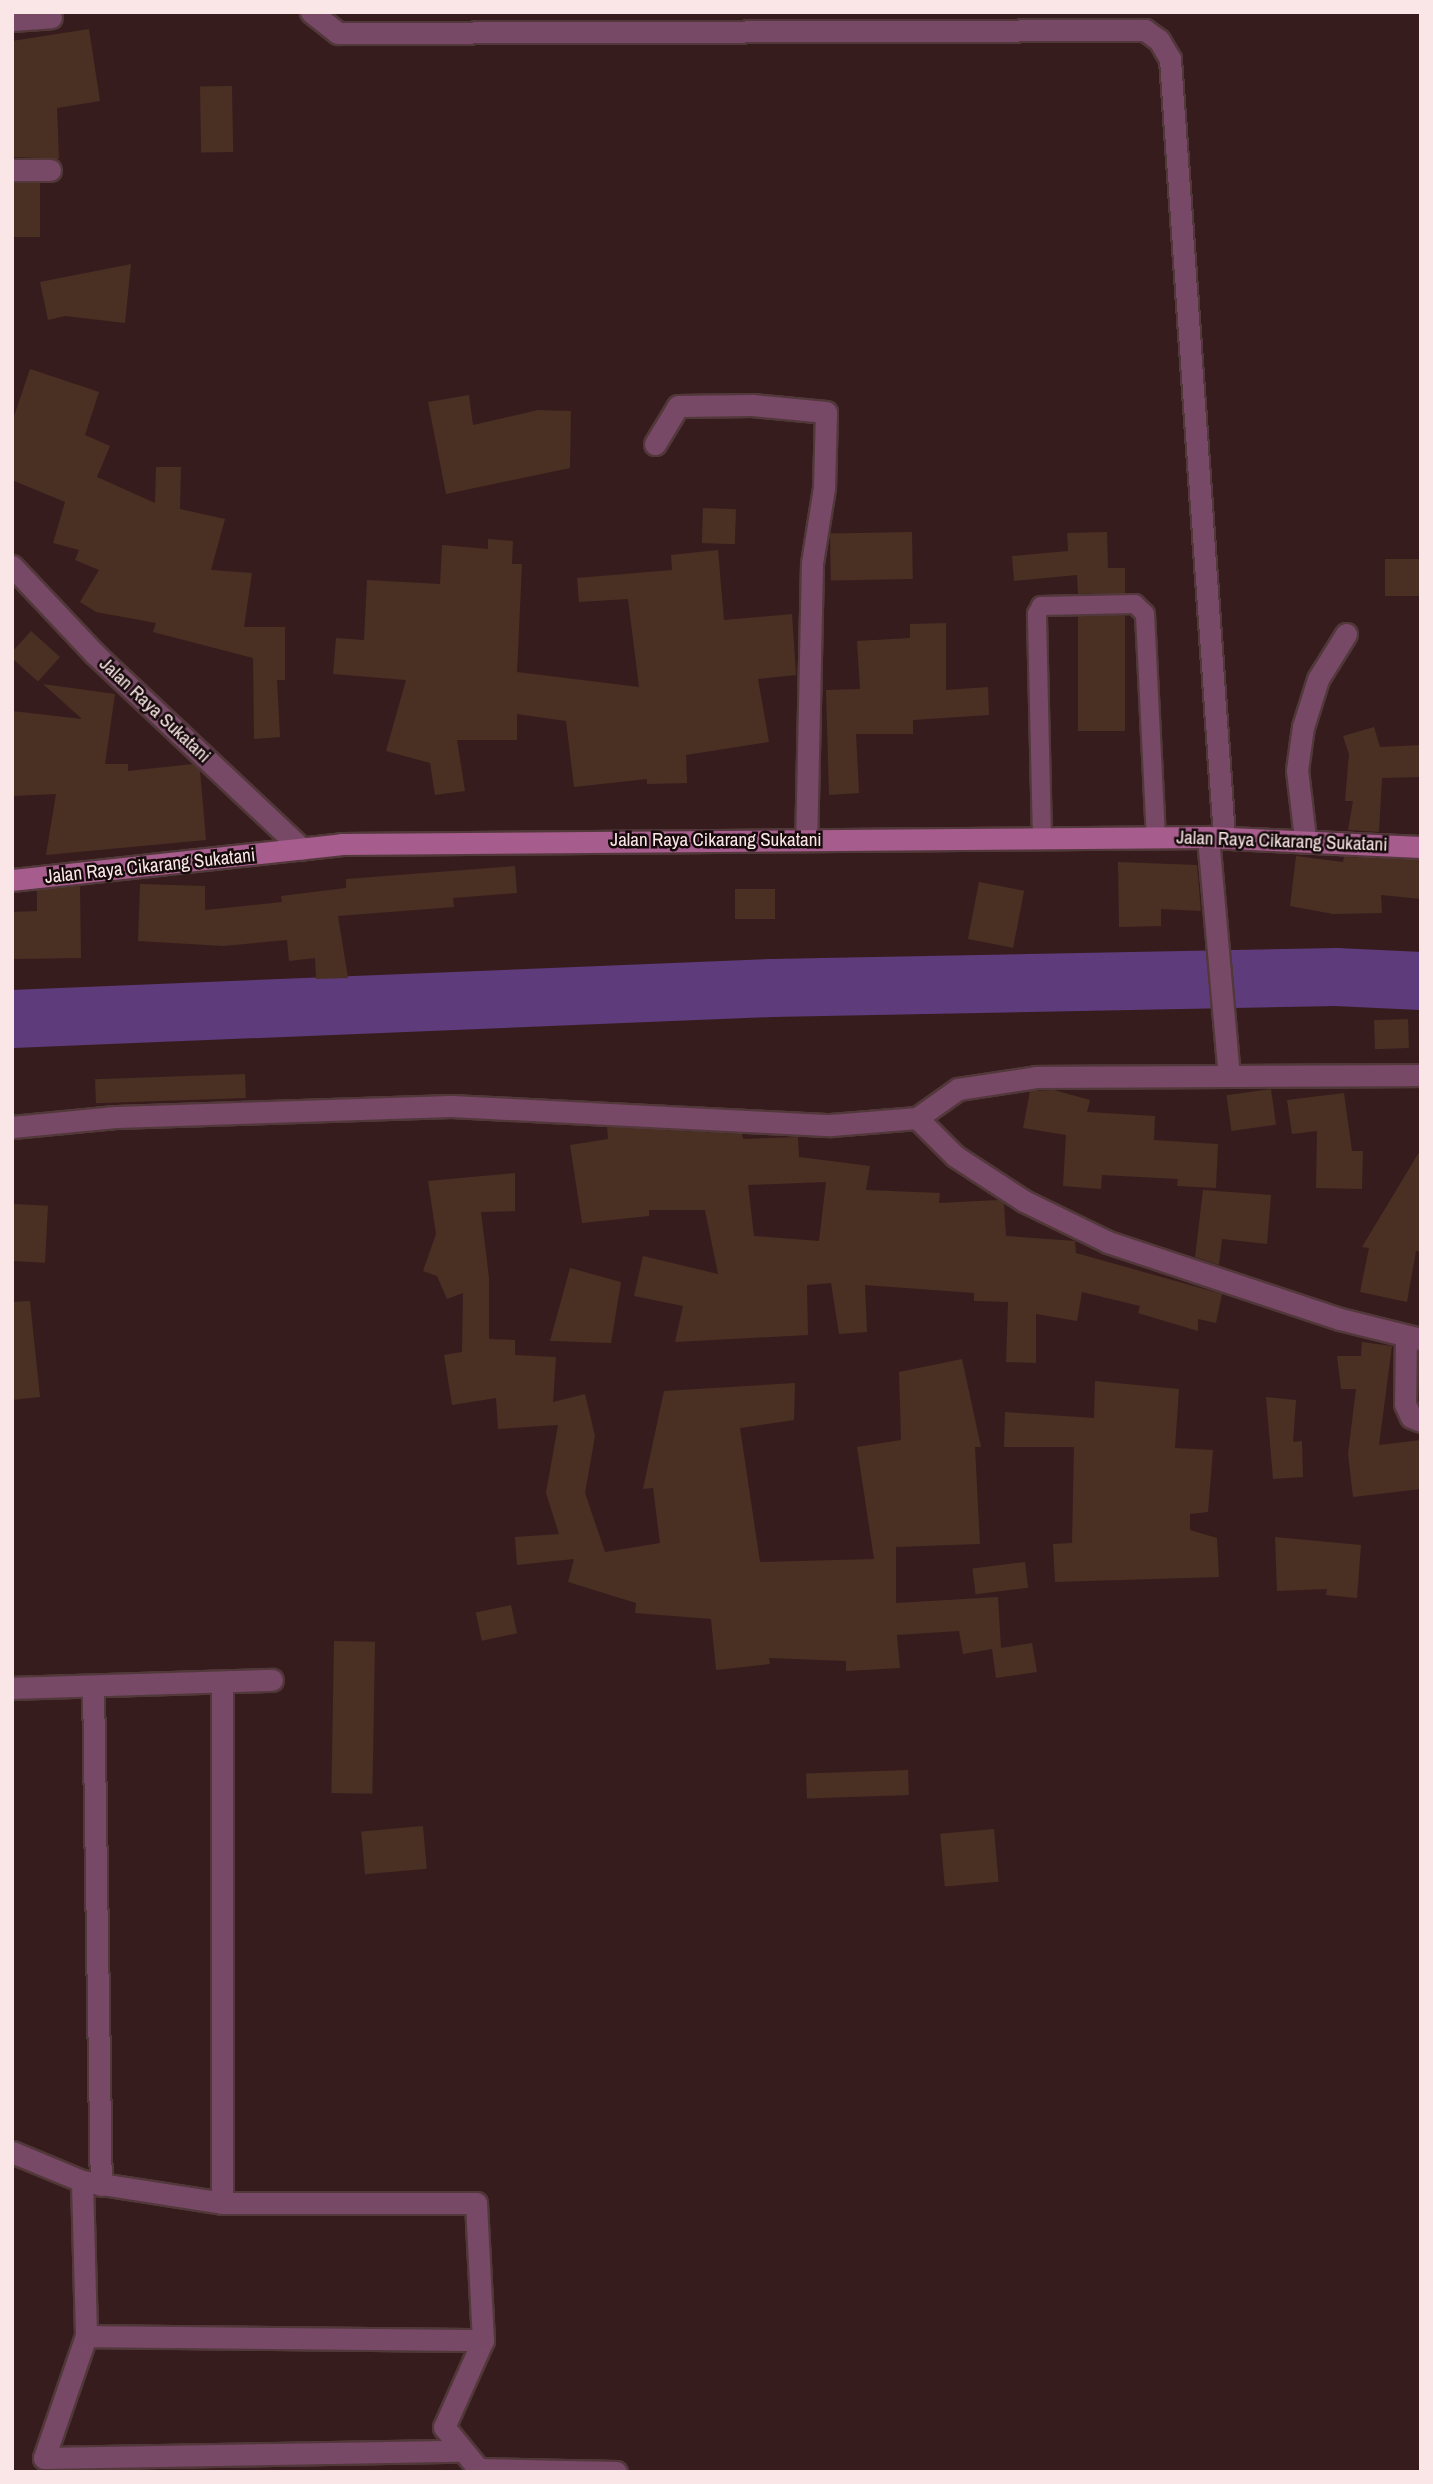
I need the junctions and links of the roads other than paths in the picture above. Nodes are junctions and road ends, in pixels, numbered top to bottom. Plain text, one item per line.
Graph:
1 (311, 12) edge
2 (51, 17) dead end
3 (12, 20) edge
4 (12, 170) edge
5 (50, 170) dead end
6 (655, 444) dead end
7 (12, 566) edge
8 (1346, 634) dead end
9 (1156, 837) junction
10 (1216, 837) junction
11 (1042, 838) junction
12 (1305, 838) junction
13 (806, 840) junction
14 (1421, 847) edge
15 (302, 849) junction
16 (12, 880) edge
17 (1229, 1075) junction
18 (1421, 1075) edge
19 (917, 1118) junction
20 (12, 1127) edge
21 (1414, 1337) edge
22 (1421, 1421) edge
23 (272, 1680) dead end
24 (222, 1683) junction
25 (93, 1686) junction
26 (12, 1688) edge
27 (12, 2152) edge
28 (92, 2183) junction
29 (222, 2203) junction
30 (86, 2336) junction
31 (483, 2340) junction
32 (459, 2451) junction
33 (480, 2470) edge
34 (616, 2472) edge

1 - 10 street
2 - 3 street
4 - 5 street
6 - 13 street
7 - 15 street, Jalan Raya Sukatani
8 - 12 street
9 - 10 main road, Jalan Raya Cikarang Sukatani
9 - 11 main road, Jalan Raya Cikarang Sukatani
9 - 11 lane
10 - 12 main road, Jalan Raya Cikarang Sukatani
10 - 17 street
11 - 13 main road, Jalan Raya Cikarang Sukatani
12 - 14 main road, Jalan Raya Cikarang Sukatani
13 - 15 main road, Jalan Raya Cikarang Sukatani
15 - 16 main road, Jalan Raya Cikarang Sukatani
17 - 18 street
17 - 19 street
19 - 20 street
19 - 21 street
21 - 22 street
23 - 24 street
24 - 25 street
24 - 29 street
25 - 26 street
25 - 28 street
27 - 28 street
28 - 29 street
28 - 30 street
29 - 31 street
30 - 31 street
30 - 32 street
31 - 32 street
32 - 33 street
33 - 34 street

